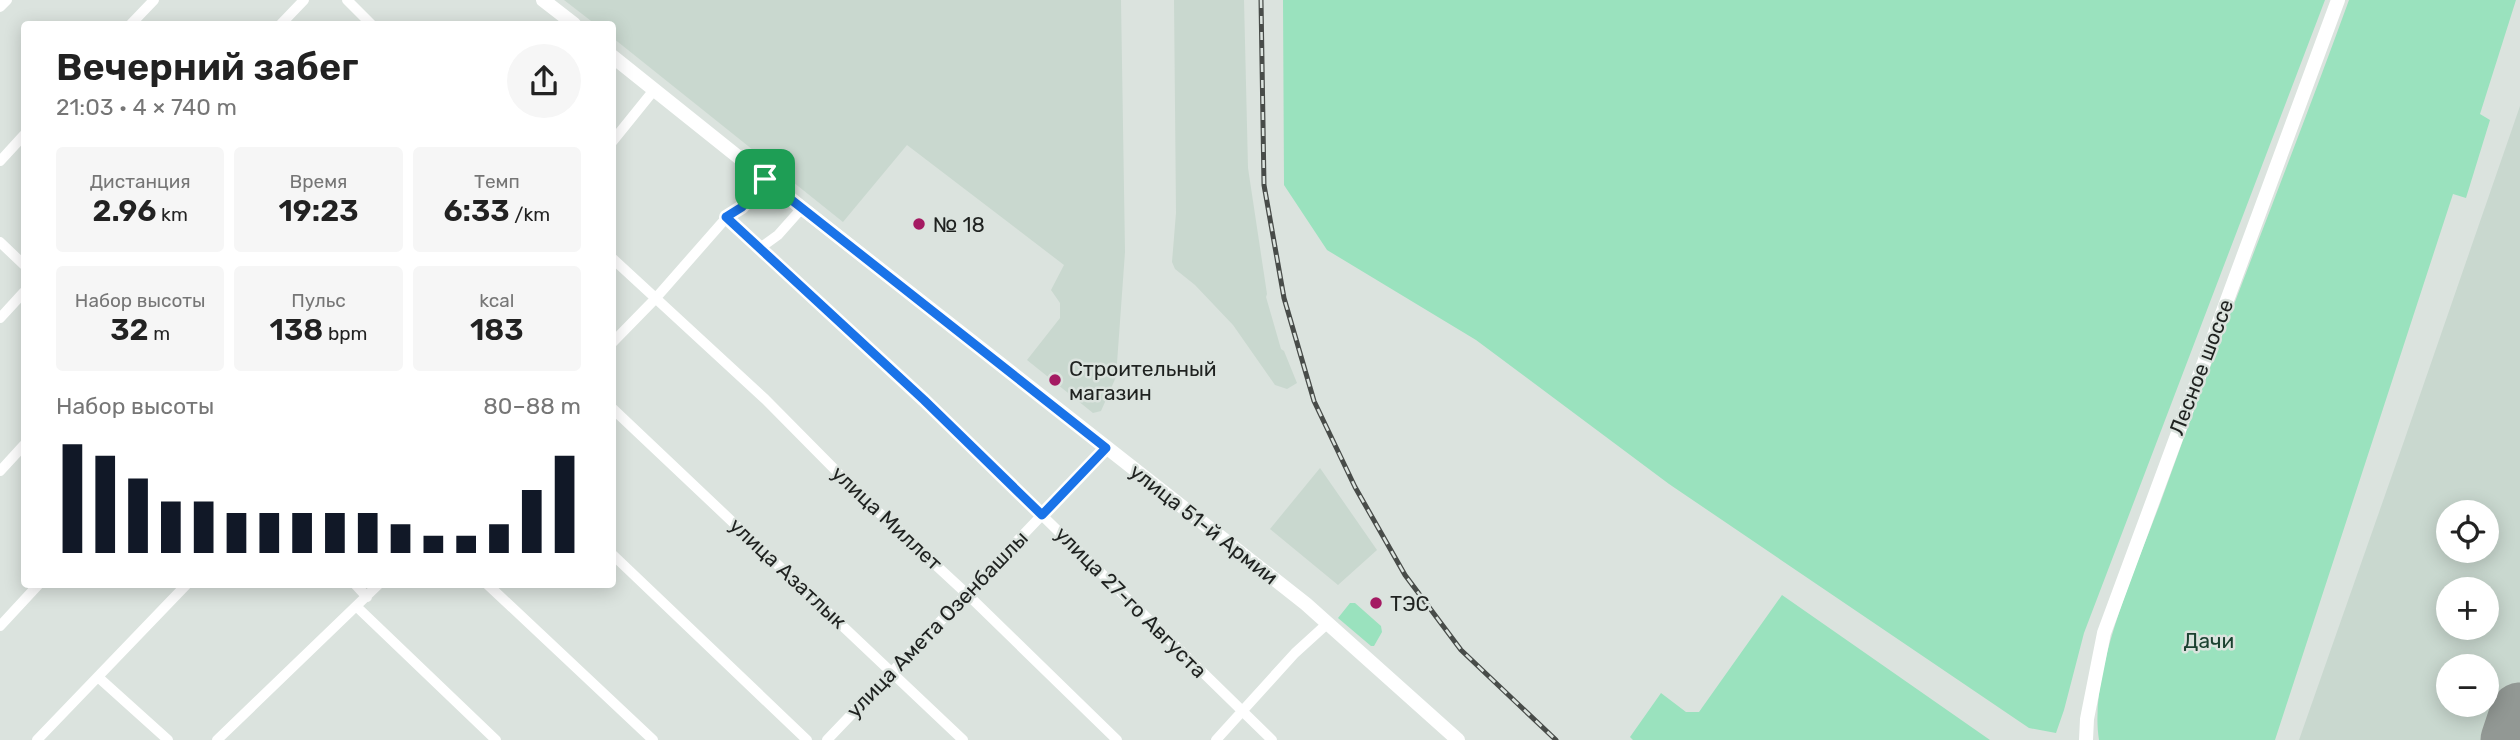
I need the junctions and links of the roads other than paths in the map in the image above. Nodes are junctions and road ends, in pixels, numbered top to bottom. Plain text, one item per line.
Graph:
1 (7, 0) edge
2 (154, 0) edge
3 (304, 0) edge
4 (347, 0) edge
5 (543, 0) edge
6 (2338, 0) edge
7 (0, 7) edge
8 (134, 21) edge
9 (284, 21) edge
10 (368, 21) edge
11 (567, 21) edge
12 (616, 59) edge
13 (653, 90) junction
14 (616, 137) edge
15 (21, 138) edge
16 (0, 161) edge
17 (765, 179) junction
18 (802, 208) junction
19 (726, 217) junction
20 (0, 242) edge
21 (760, 248) junction
22 (21, 262) edge
23 (616, 262) edge
24 (21, 295) edge
25 (654, 299) junction
26 (0, 318) edge
27 (616, 339) edge
28 (616, 412) edge
29 (21, 448) edge
30 (1106, 448) junction
31 (0, 471) edge
32 (1042, 515) junction
33 (616, 558) edge
34 (35, 588) edge
35 (183, 588) edge
36 (359, 588) edge
37 (376, 588) edge
38 (491, 588) edge
39 (967, 594) junction
40 (368, 597) junction
41 (357, 607) junction
42 (1328, 624) junction
43 (0, 626) edge
44 (893, 671) junction
45 (98, 677) junction
46 (1242, 712) junction
47 (37, 740) edge
48 (168, 740) edge
49 (218, 740) edge
50 (496, 740) edge
51 (653, 740) edge
52 (807, 740) edge
53 (827, 740) edge
54 (963, 740) edge
55 (1117, 740) edge
56 (1216, 740) edge
57 (1272, 740) edge
58 (1458, 740) edge
59 (2086, 740) edge

1 - 7 street
2 - 8 street
3 - 9 street
4 - 10 street
5 - 11 main road
6 - 59 main road, Лесное шоссе
12 - 13 main road, улица 51-й Армии
13 - 14 street
13 - 17 main road, улица 51-й Армии
15 - 16 street
17 - 18 main road, улица 51-й Армии
17 - 19 street
18 - 21 street
18 - 30 main road, улица 51-й Армии
19 - 21 street, улица 27-го Августа
19 - 25 street
20 - 22 street
21 - 32 street, улица 27-го Августа
23 - 25 street, улица Миллет
24 - 26 street
25 - 27 street
25 - 39 street, улица Миллет
28 - 44 street, улица Азатлык
29 - 31 street
30 - 32 street, улица Амета Озенбашлы
30 - 42 main road, улица 51-й Армии
32 - 39 street, улица Амета Озенбашлы
32 - 46 street, улица 27-го Августа
33 - 52 street
34 - 43 street
35 - 45 street
36 - 40 street
37 - 40 street
38 - 51 street
39 - 44 street, улица Амета Озенбашлы
39 - 55 street, улица Миллет
40 - 41 street
41 - 49 street
41 - 50 street
42 - 46 street
42 - 58 main road, улица 51-й Армии
44 - 53 street, улица Амета Озенбашлы
44 - 54 street, улица Азатлык
45 - 47 street
45 - 48 street
46 - 56 street
46 - 57 street, улица 27-го Августа

